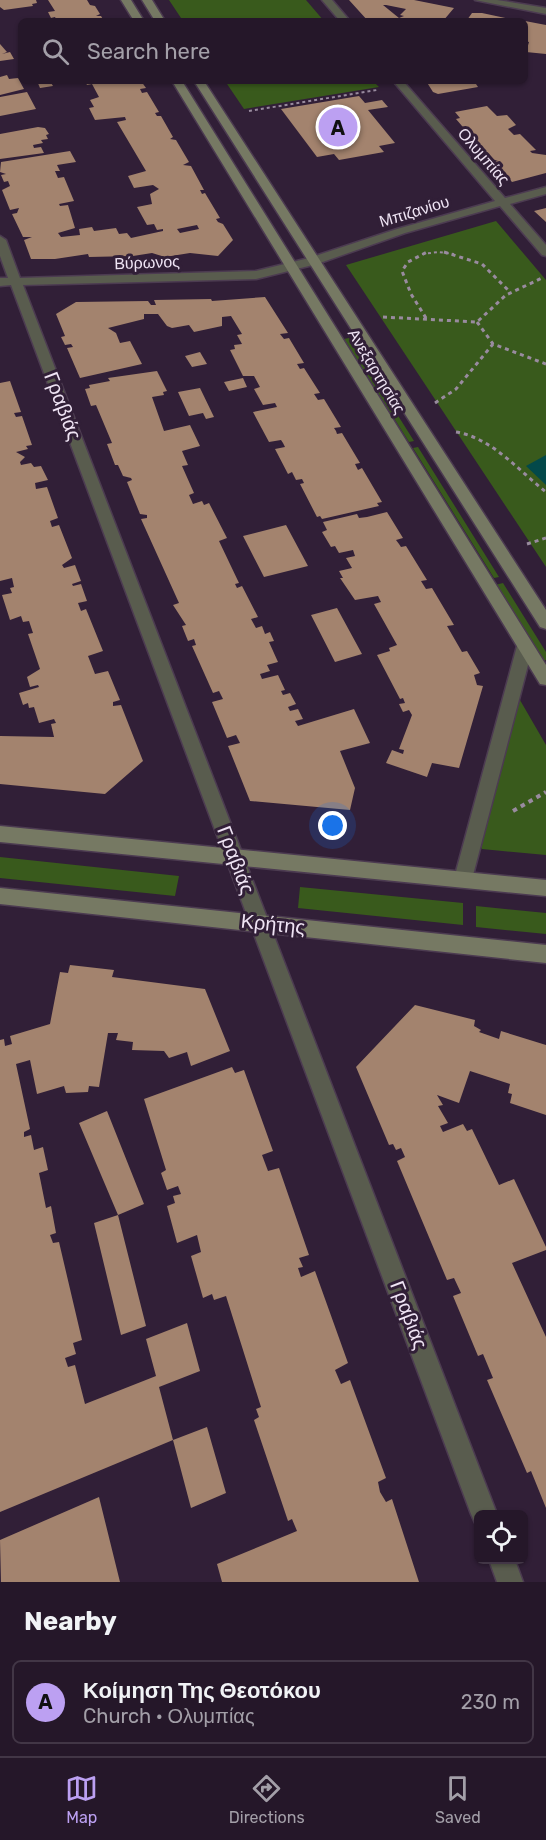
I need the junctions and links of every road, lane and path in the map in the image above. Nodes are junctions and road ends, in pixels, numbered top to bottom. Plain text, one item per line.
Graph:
1 (126, 0) edge
2 (147, 0) edge
3 (327, 0) edge
4 (480, 0) edge
5 (546, 10) edge
6 (137, 18) edge
7 (158, 18) edge
8 (342, 18) edge
9 (179, 84) edge
10 (201, 84) edge
11 (395, 84) edge
12 (401, 84) edge
13 (221, 116) junction
14 (546, 190) edge
15 (502, 201) junction
16 (0, 240) edge
17 (546, 252) edge
18 (313, 261) junction
19 (293, 266) junction
20 (546, 276) edge
21 (8, 282) edge
22 (509, 291) junction
23 (427, 318) junction
24 (350, 319) junction
25 (477, 322) junction
26 (493, 344) junction
27 (546, 364) edge
28 (411, 415) junction
29 (425, 436) junction
30 (546, 492) edge
31 (546, 623) edge
32 (525, 646) junction
33 (546, 679) edge
34 (0, 834) edge
35 (234, 857) junction
36 (463, 879) junction
37 (546, 888) edge
38 (0, 896) edge
39 (260, 922) junction
40 (546, 954) edge
41 (482, 1510) edge
42 (503, 1564) edge
43 (510, 1582) edge

1 - 6 main road
2 - 7 main road
3 - 8 street
4 - 5 street
9 - 19 main road, Ανεξαρτησίας
10 - 13 main road, Ανεξαρτησίας
11 - 13 path
12 - 15 street, Ολυμπίας
13 - 18 main road, Ανεξαρτησίας
14 - 15 street, Μπιζανίου
15 - 17 street, Ολυμπίας
15 - 18 street, Μπιζανίου
16 - 21 street, Γραβιάς
18 - 19 street, Μπιζανίου
18 - 24 main road, Ανεξαρτησίας
19 - 21 street, Βύρωνος
19 - 32 main road, Ανεξαρτησίας
20 - 22 path
21 - 35 street, Γραβιάς
22 - 23 path
22 - 25 path
23 - 24 path
23 - 25 path
24 - 28 main road, Ανεξαρτησίας
25 - 26 path
26 - 27 path
26 - 28 path
28 - 29 main road, Ανεξαρτησίας
29 - 30 path
29 - 31 main road, Ανεξαρτησίας
32 - 33 main road, Ανεξαρτησίας
32 - 36 street
34 - 35 main road
35 - 36 main road
35 - 39 street, Γραβιάς
36 - 37 main road
38 - 39 main road, Κρήτης
39 - 40 main road, Κρήτης
39 - 41 street, Γραβιάς
42 - 43 street

